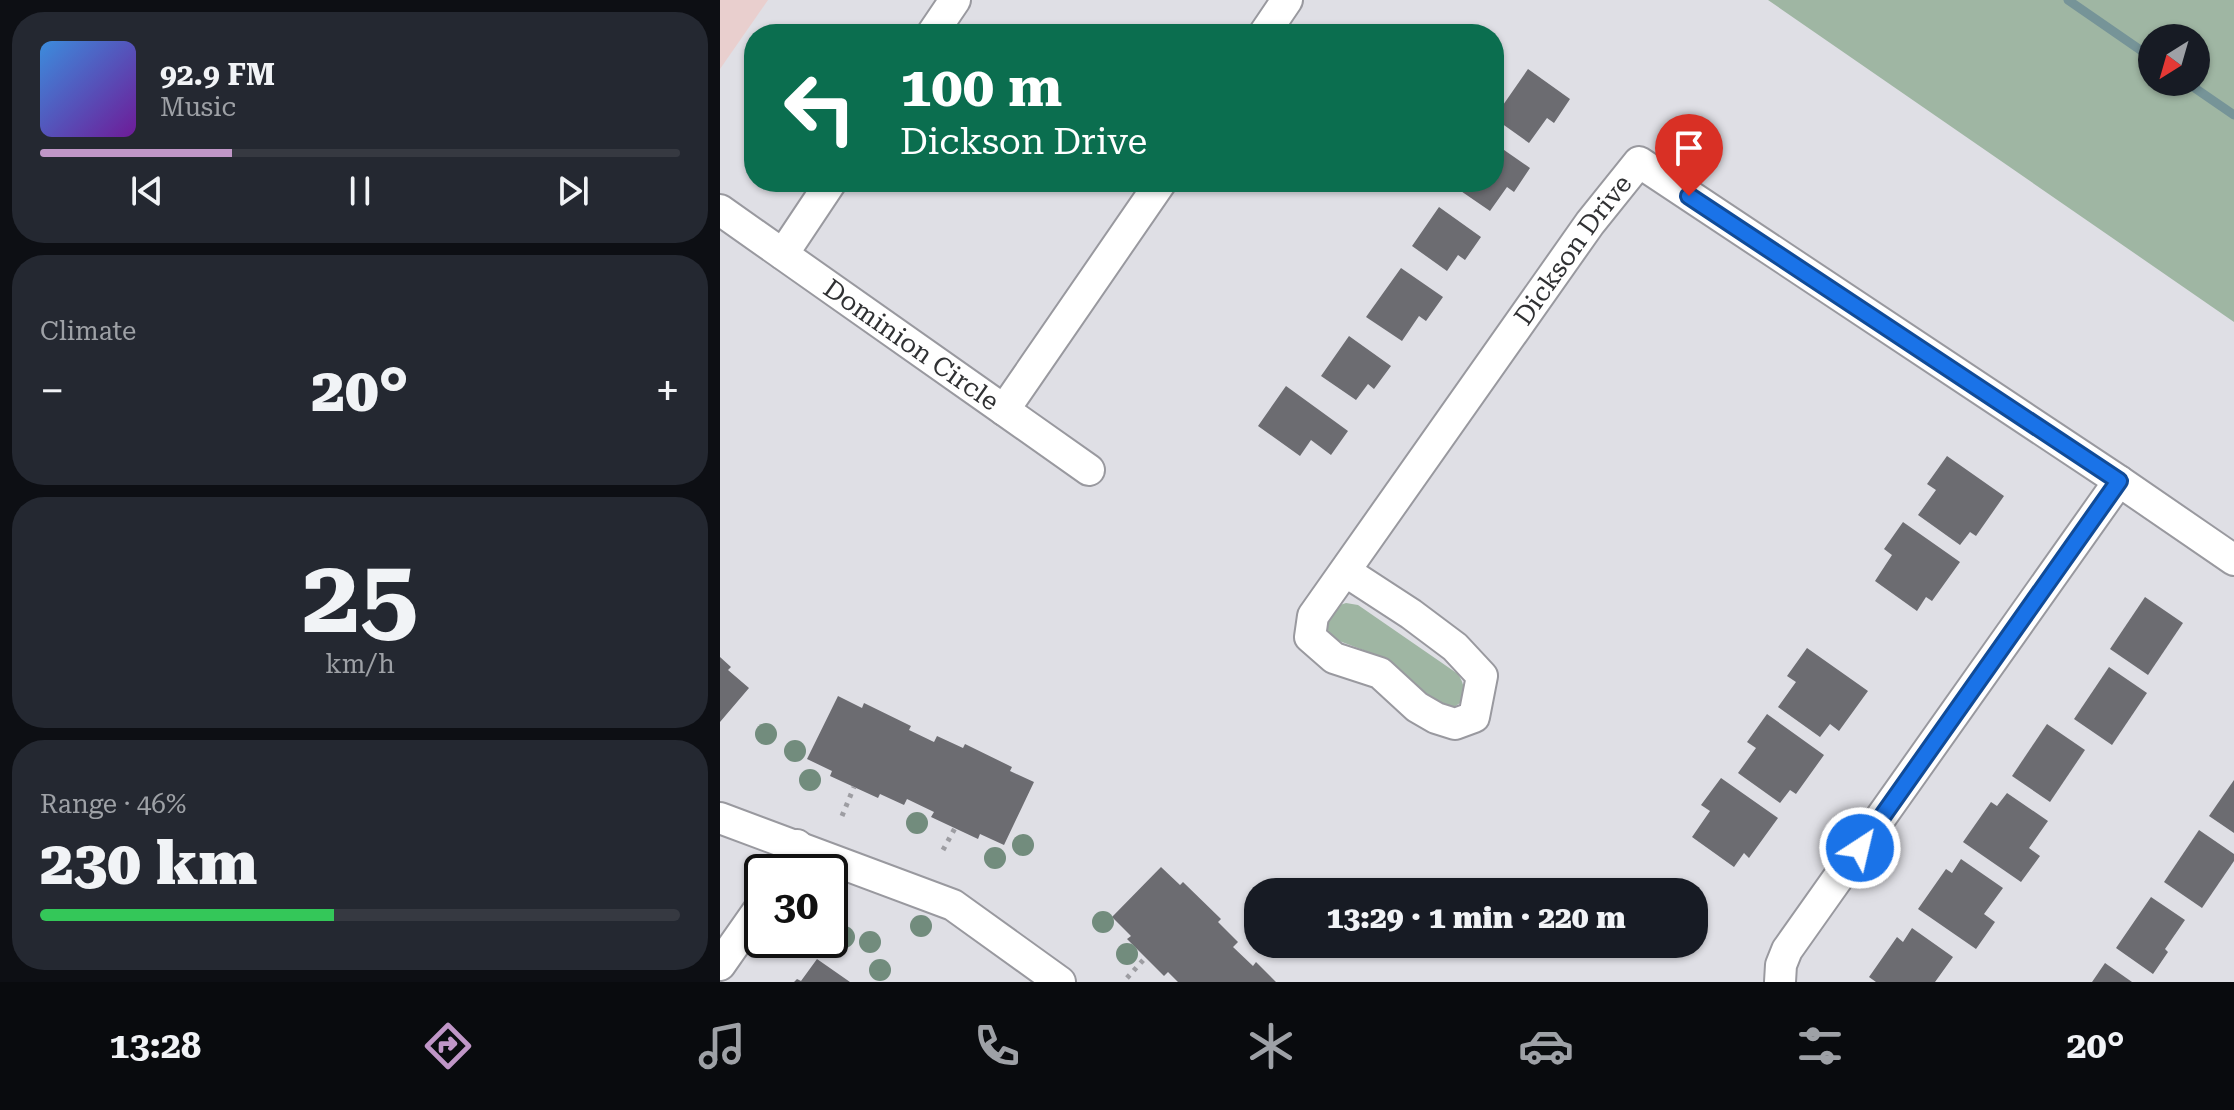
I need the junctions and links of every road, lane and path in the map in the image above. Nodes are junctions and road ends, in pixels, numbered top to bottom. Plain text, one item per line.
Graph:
1 (955, 0) edge
2 (1287, 0) edge
3 (939, 24) edge
4 (1271, 24) edge
5 (824, 192) edge
6 (1154, 192) edge
7 (720, 210) edge
8 (783, 254) junction
9 (1004, 410) junction
10 (1089, 470) dead end
11 (2119, 481) junction
12 (2234, 560) edge
13 (1345, 571) junction
14 (854, 787) dead end
15 (842, 816) dead end
16 (720, 818) edge
17 (955, 828) dead end
18 (943, 850) dead end
19 (782, 854) edge
20 (848, 875) edge
21 (744, 931) edge
22 (1146, 957) dead end
23 (720, 965) edge
24 (1127, 978) dead end
25 (1060, 982) edge
26 (1780, 982) edge

1 - 3 street
2 - 4 street
5 - 8 street
6 - 9 street, Dominion Circle
7 - 8 street, Dominion Circle
8 - 9 street, Dominion Circle
9 - 10 street
11 - 12 street, Dickson Drive
11 - 13 street, Dickson Drive
11 - 26 street
13 - 13 street, Dickson Drive
14 - 15 path
16 - 19 street
17 - 18 path
20 - 25 street
21 - 23 street
22 - 24 path

